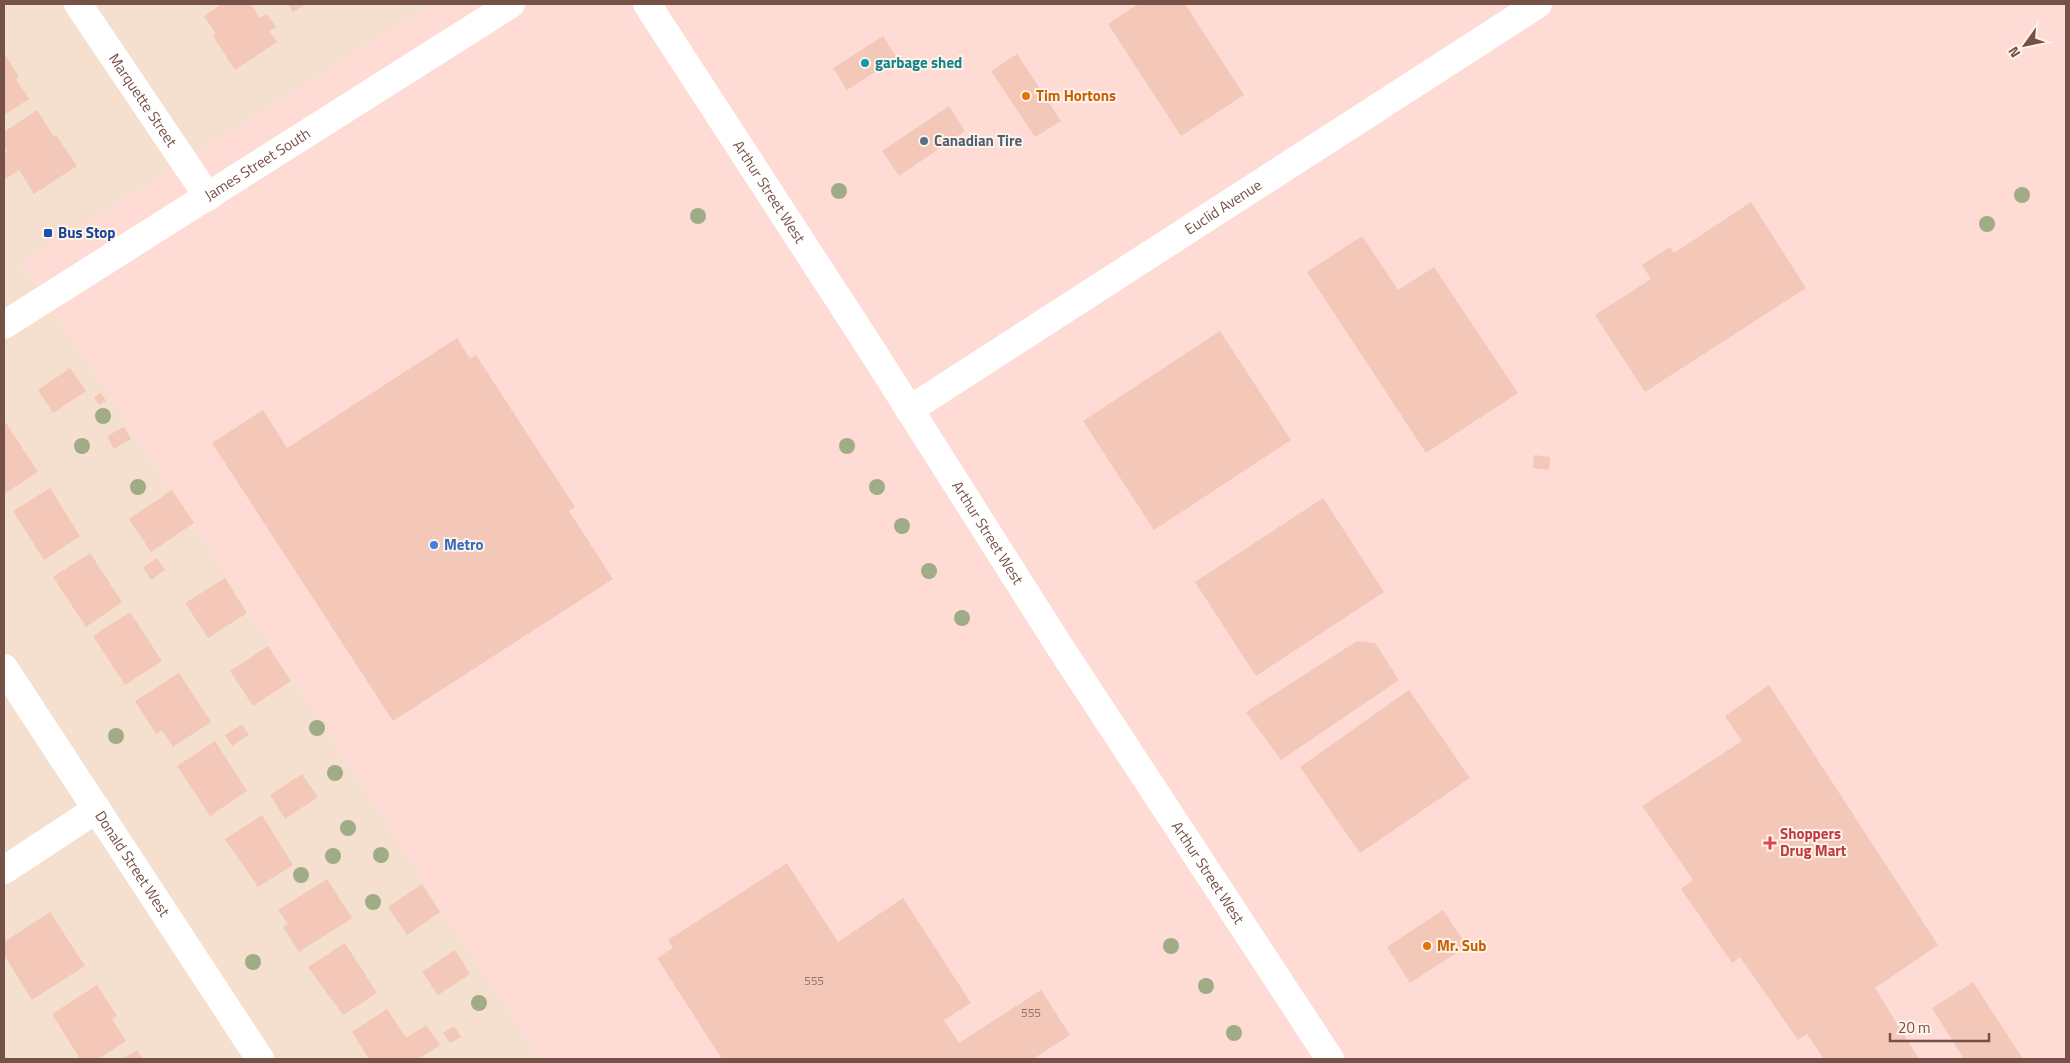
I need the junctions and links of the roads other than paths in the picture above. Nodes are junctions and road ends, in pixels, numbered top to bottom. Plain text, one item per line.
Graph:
1 (78, 4) edge
2 (511, 4) edge
3 (647, 4) edge
4 (1538, 4) edge
5 (208, 197) junction
6 (4, 326) edge
7 (909, 410) junction
8 (4, 668) edge
9 (97, 808) junction
10 (4, 870) edge
11 (260, 1059) edge
12 (1330, 1059) edge

1 - 5 street, Marquette Street
2 - 5 street, James Street South
3 - 7 street, Arthur Street West
4 - 7 street, Euclid Avenue
5 - 6 street, James Street South
7 - 12 street, Arthur Street West
8 - 9 street, Donald Street West
9 - 10 street
9 - 11 street, Donald Street West

